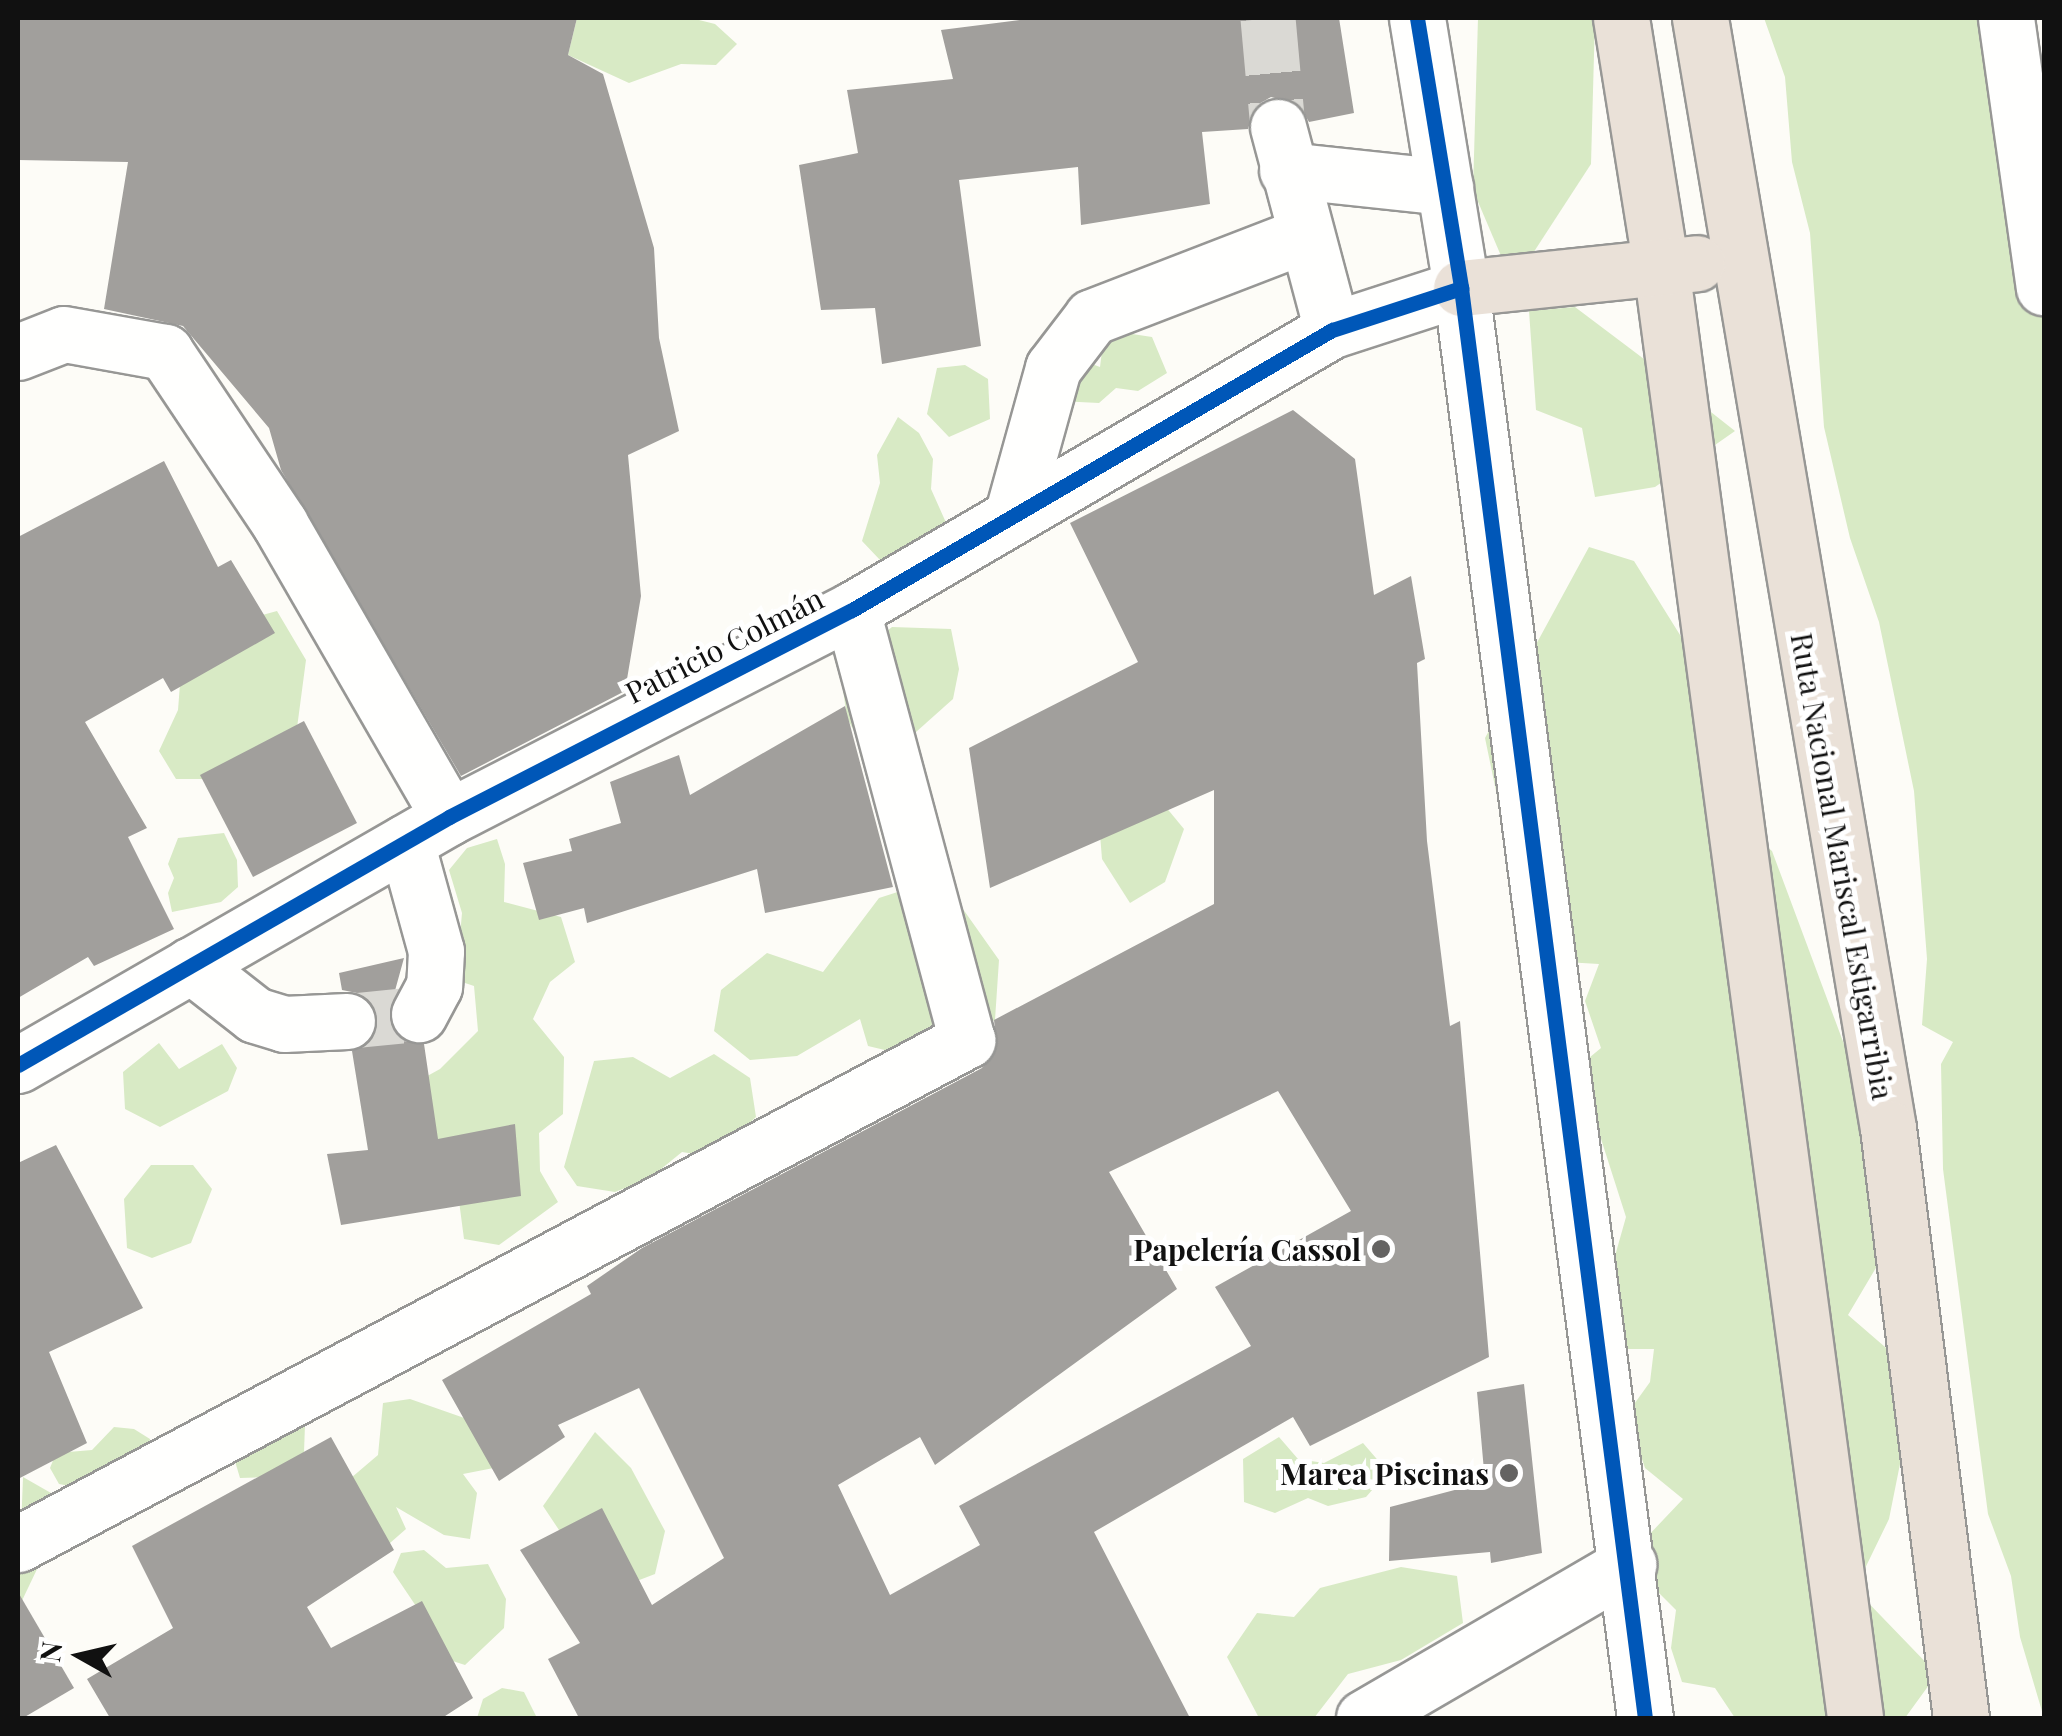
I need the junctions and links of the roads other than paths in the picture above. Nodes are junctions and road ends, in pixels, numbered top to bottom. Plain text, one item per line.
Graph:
1 (1417, 18) edge
2 (1621, 18) edge
3 (1700, 18) edge
4 (2006, 18) edge
5 (1445, 188) junction
6 (1305, 235) junction
7 (1738, 258) junction
8 (1661, 267) junction
9 (2044, 287) edge
10 (1462, 288) junction
11 (1332, 330) junction
12 (18, 352) edge
13 (1012, 516) junction
14 (852, 610) junction
15 (427, 829) junction
16 (192, 965) junction
17 (419, 1014) dead end
18 (347, 1021) tunnel mouth
19 (18, 1065) edge
20 (18, 1544) edge
21 (1629, 1564) junction
22 (1364, 1718) edge
23 (1645, 1718) edge
24 (1855, 1718) edge
25 (1961, 1718) edge

1 - 5 street
2 - 8 highway
3 - 7 highway, Ruta Nacional Mariscal Estigarribia
4 - 9 street
5 - 6 street
5 - 10 street
6 - 11 street
6 - 13 street
7 - 8 highway
7 - 25 highway, Ruta Nacional Mariscal Estigarribia
8 - 10 highway
8 - 24 highway
10 - 11 street, Patricio Colmán
10 - 21 street
11 - 13 street, Patricio Colmán
12 - 15 street
13 - 14 street, Patricio Colmán
14 - 15 street, Patricio Colmán
14 - 20 street
15 - 16 street, Patricio Colmán
15 - 17 street
16 - 18 street
16 - 19 street, Patricio Colmán
21 - 22 street
21 - 23 street

